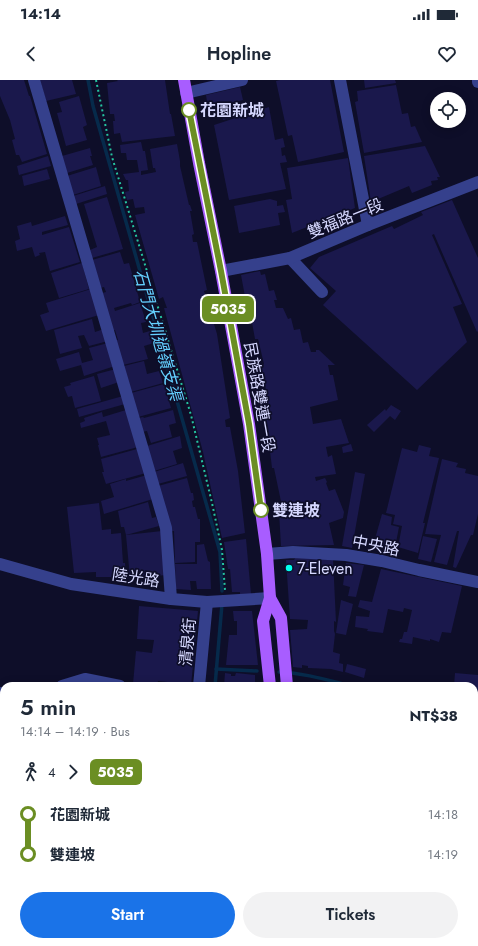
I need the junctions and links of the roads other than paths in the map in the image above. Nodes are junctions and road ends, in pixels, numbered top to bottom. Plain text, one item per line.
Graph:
1 (34, 80) edge
2 (184, 80) edge
3 (242, 80) edge
4 (340, 80) edge
5 (186, 93) junction
6 (478, 182) edge
7 (368, 225) junction
8 (290, 258) junction
9 (221, 271) junction
10 (322, 292) dead end
11 (267, 554) junction
12 (0, 564) edge
13 (478, 582) edge
14 (270, 598) junction
15 (171, 599) junction
16 (207, 602) junction
17 (75, 682) edge
18 (100, 682) edge
19 (199, 682) edge
20 (270, 682) edge
21 (287, 682) edge

1 - 15 street
2 - 5 main road, 民族路雙連一段
3 - 5 street
4 - 7 street
5 - 9 main road, 民族路雙連一段
6 - 7 street, 雙福路一段
7 - 8 street, 雙福路一段
8 - 9 street, 雙福路一段
8 - 10 street
9 - 11 main road, 民族路雙連一段
11 - 13 street, 中央路
11 - 14 main road, 民族路雙連一段
12 - 15 street, 陸光路
14 - 16 street, 陸光路
14 - 20 main road
14 - 21 main road
15 - 16 street, 陸光路
16 - 19 street, 清泉街
17 - 18 street

